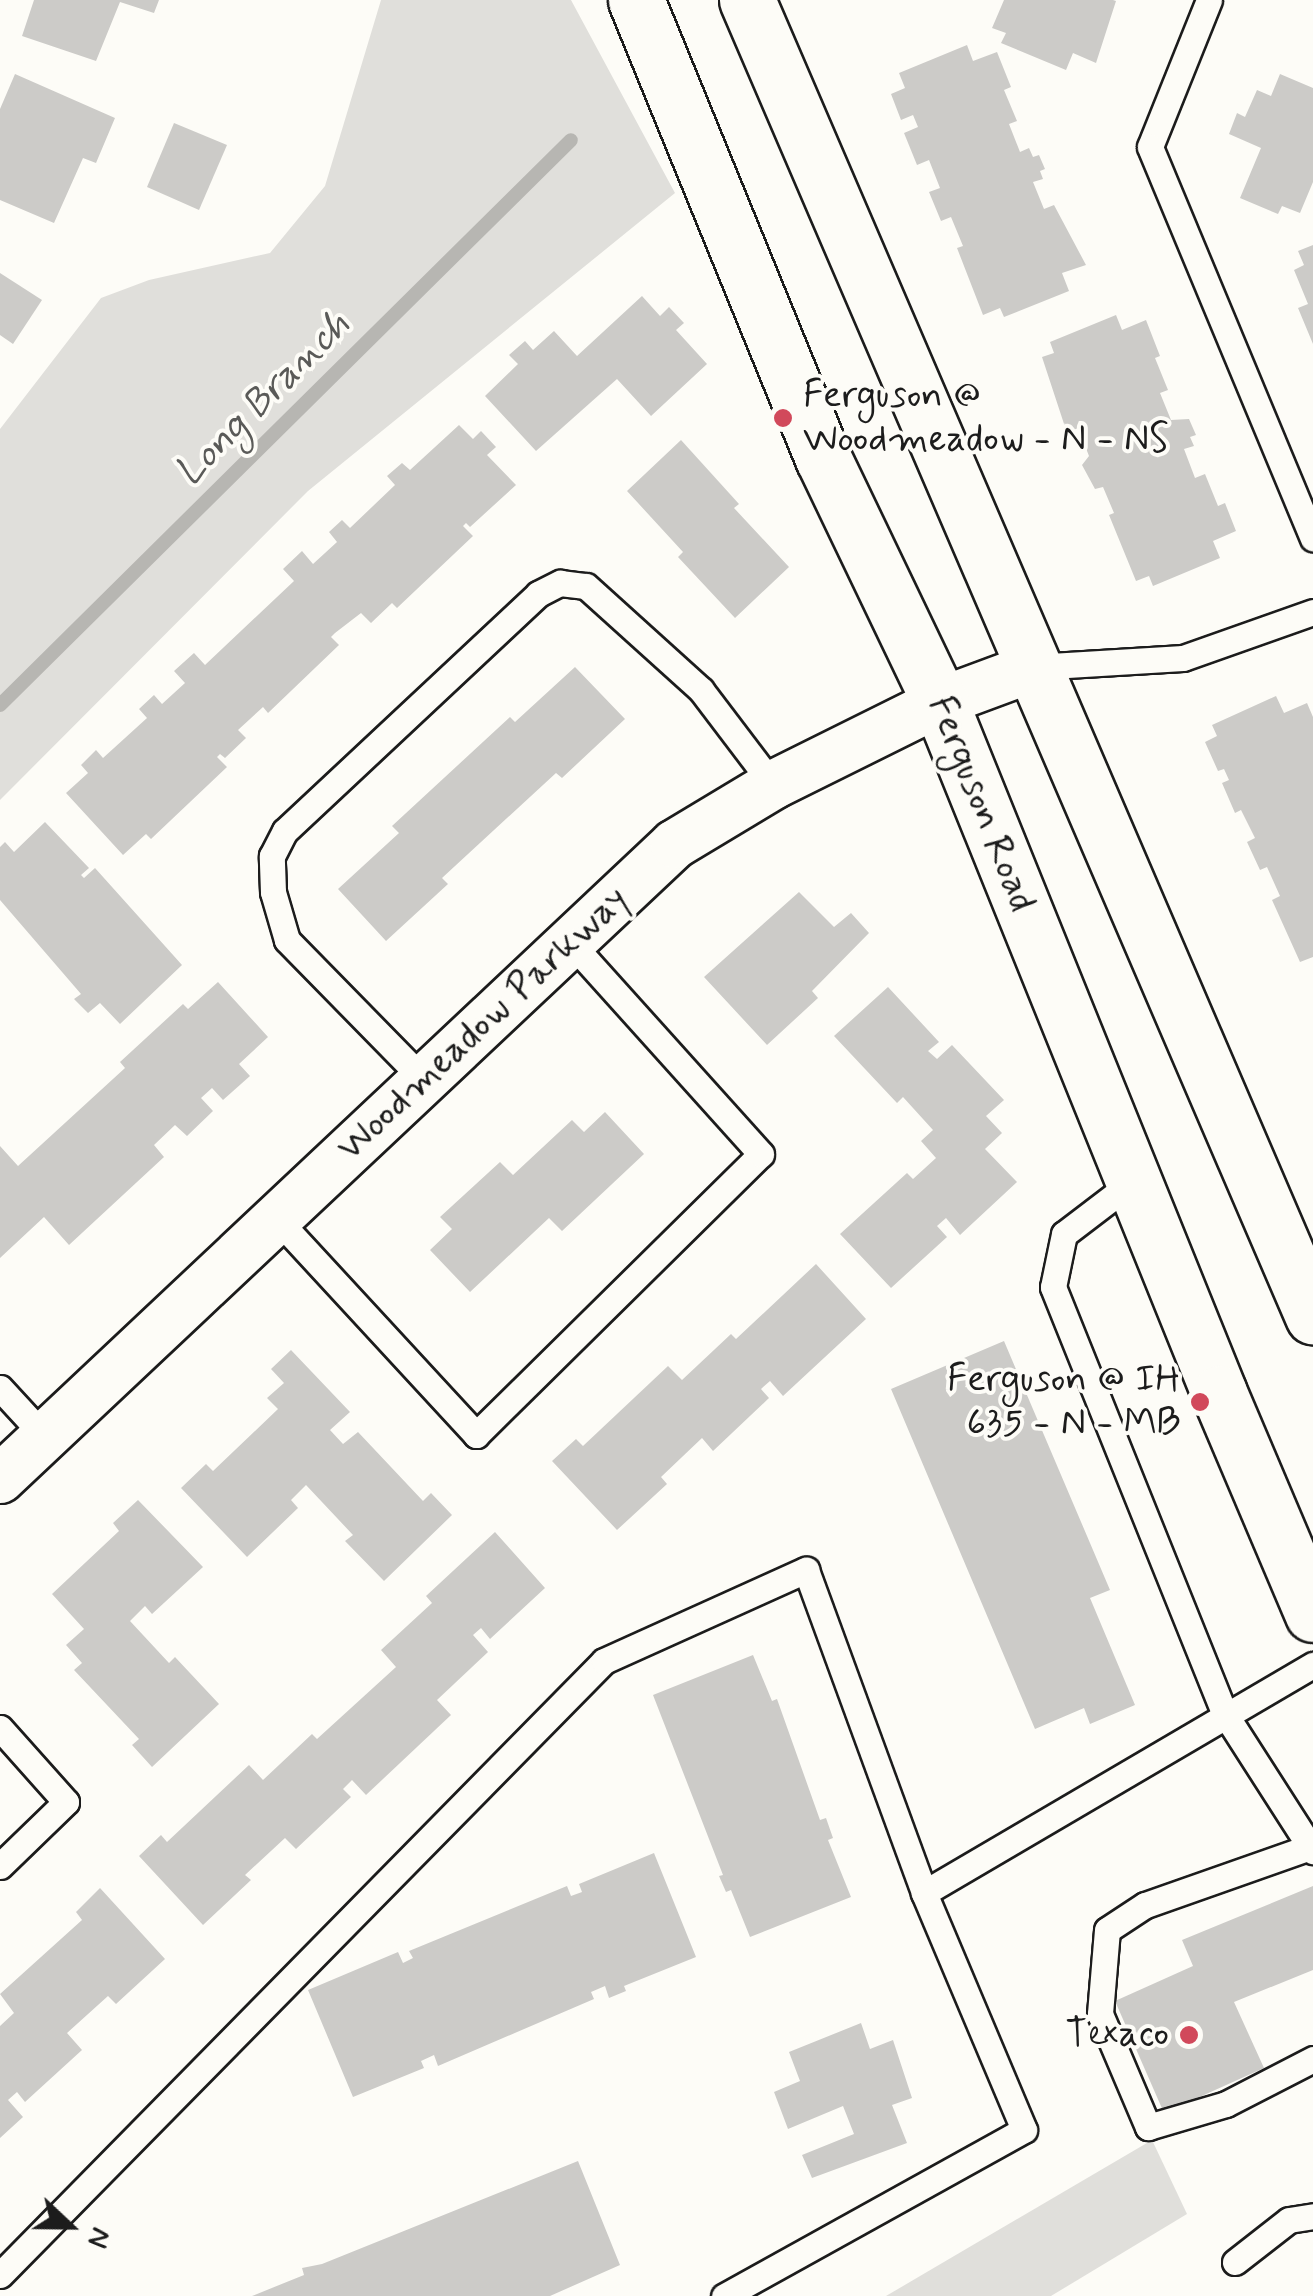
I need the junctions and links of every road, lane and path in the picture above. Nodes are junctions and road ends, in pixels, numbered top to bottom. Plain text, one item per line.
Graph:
1 (636, 0) edge
2 (747, 0) edge
3 (1209, 0) edge
4 (1313, 538) edge
5 (1313, 612) edge
6 (1034, 667) junction
7 (940, 702) junction
8 (772, 785) junction
9 (570, 942) junction
10 (424, 1080) junction
11 (1134, 1180) junction
12 (277, 1219) junction
13 (1313, 1316) edge
14 (0, 1388) edge
15 (45, 1437) junction
16 (0, 1480) edge
17 (1313, 1614) edge
18 (1313, 1664) edge
19 (1226, 1714) junction
20 (0, 1728) edge
21 (1312, 1849) edge
22 (0, 1866) edge
23 (924, 1892) junction
24 (1313, 2059) edge
25 (1313, 2216) edge
26 (1235, 2262) dead end
27 (0, 2275) edge
28 (724, 2296) edge

1 - 7 main road, Ferguson Road
2 - 6 main road
3 - 4 lane
5 - 6 lane
6 - 7 street, Woodmeadow Parkway
6 - 13 main road
7 - 8 street, Woodmeadow Parkway
7 - 11 main road, Ferguson Road
8 - 9 street, Woodmeadow Parkway
8 - 10 lane
9 - 10 street, Woodmeadow Parkway
9 - 12 lane
10 - 12 street, Woodmeadow Parkway
11 - 17 main road, Ferguson Road
11 - 19 lane
12 - 15 street, Woodmeadow Parkway
14 - 15 lane
15 - 16 street, Woodmeadow Parkway
18 - 19 lane
19 - 21 lane
19 - 23 lane
20 - 22 lane
21 - 24 lane
23 - 27 lane
23 - 28 lane
25 - 26 lane

